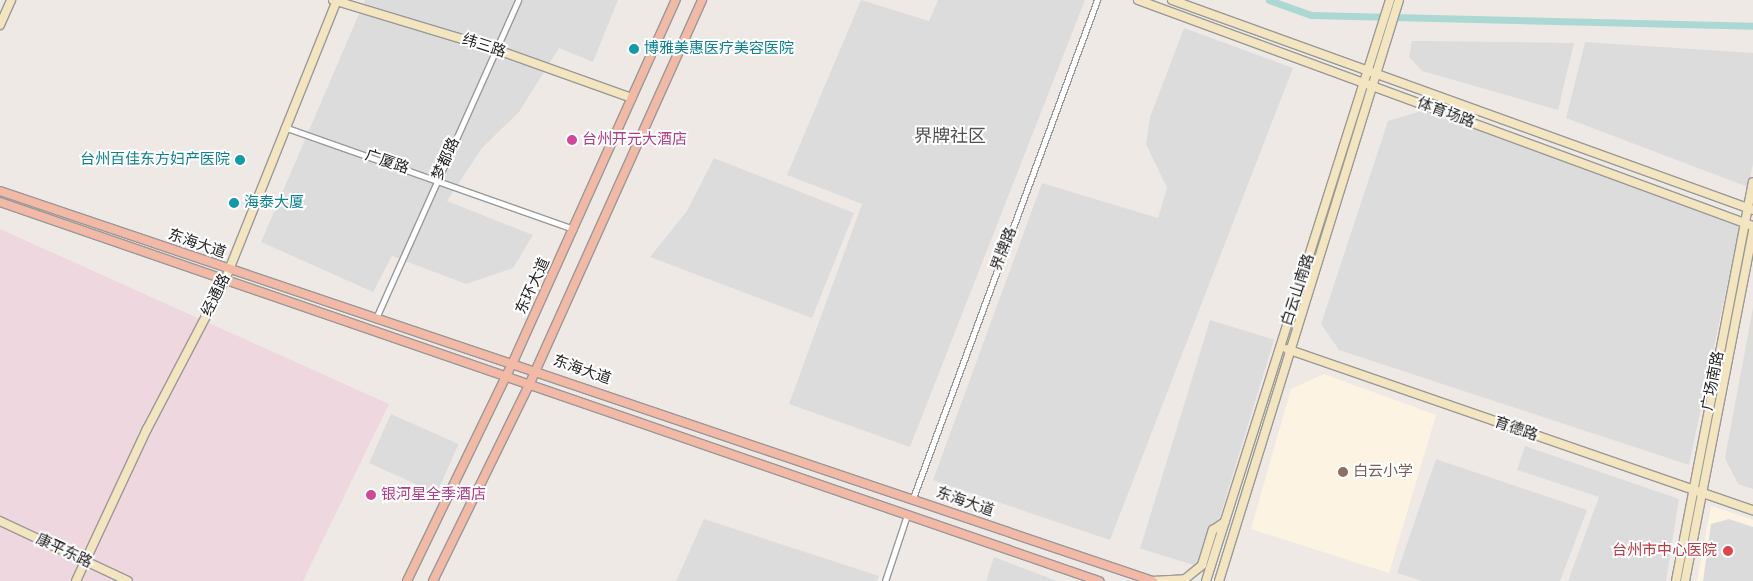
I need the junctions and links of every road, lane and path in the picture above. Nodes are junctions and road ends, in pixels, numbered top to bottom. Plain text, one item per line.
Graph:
1 (11, 0) edge
2 (336, 0) edge
3 (518, 0) edge
4 (676, 0) edge
5 (702, 0) edge
6 (1097, 0) edge
7 (1138, 0) edge
8 (1172, 0) edge
9 (1390, 0) edge
10 (1399, 0) edge
11 (0, 25) edge
12 (495, 49) junction
13 (1367, 71) junction
14 (1376, 74) junction
15 (1364, 82) junction
16 (1372, 85) junction
17 (632, 98) junction
18 (283, 127) junction
19 (437, 179) junction
20 (1753, 182) edge
21 (0, 191) edge
22 (0, 202) edge
23 (1751, 210) edge
24 (1750, 226) edge
25 (574, 230) junction
26 (229, 270) junction
27 (225, 280) junction
28 (376, 318) junction
29 (1280, 347) junction
30 (1290, 350) junction
31 (513, 362) junction
32 (536, 369) junction
33 (507, 374) junction
34 (530, 383) junction
35 (1691, 490) junction
36 (1701, 493) junction
37 (913, 498) junction
38 (1753, 510) edge
39 (907, 515) junction
40 (0, 521) edge
41 (1225, 522) junction
42 (86, 561) junction
43 (76, 581) edge
44 (128, 581) edge
45 (407, 581) edge
46 (433, 581) edge
47 (885, 581) edge
48 (1099, 581) edge
49 (1153, 581) edge
50 (1206, 581) edge
51 (1219, 581) edge
52 (1676, 581) edge
53 (1685, 581) edge

1 - 11 main road
2 - 12 main road, 纬三路
2 - 18 main road, 经通路
3 - 12 street, 梦都路
4 - 17 main road, 东环大道
5 - 32 main road
6 - 37 street, 界牌路
7 - 15 main road, 体育场路
8 - 13 main road
9 - 13 main road, 白云山南路
10 - 14 main road, 白云山南路
12 - 17 main road, 纬三路
12 - 19 street, 梦都路
13 - 14 main road
13 - 15 main road, 白云山南路
14 - 16 main road, 白云山南路
14 - 23 main road
15 - 16 main road, 体育场路
15 - 29 main road, 白云山南路
16 - 24 main road, 体育场路
16 - 30 main road, 白云山南路
17 - 25 main road, 东环大道
18 - 19 street, 广厦路
18 - 26 main road, 经通路
19 - 25 street, 广厦路
19 - 28 street, 梦都路
20 - 23 main road, 广场南路
21 - 26 main road, 东海大道
22 - 27 main road, 东海大道
23 - 24 main road, 广场南路
24 - 35 main road, 广场南路
24 - 36 main road, 广场南路
25 - 31 main road, 东环大道
26 - 27 main road, 经通路
26 - 28 main road, 东海大道
27 - 33 main road, 东海大道
27 - 42 main road, 经通路
28 - 31 main road, 东海大道
29 - 30 main road, 育德路
29 - 41 main road, 白云山南路
30 - 35 main road, 育德路
30 - 51 main road, 白云山南路
31 - 32 main road, 东海大道
31 - 33 main road, 东环大道
32 - 34 main road
32 - 37 main road, 东海大道
33 - 34 main road, 东海大道
33 - 45 main road, 东环大道
34 - 39 main road, 东海大道
34 - 46 main road
35 - 36 main road, 育德路
35 - 52 main road, 广场南路
36 - 38 main road, 育德路
36 - 53 main road, 广场南路
37 - 49 main road, 东海大道
39 - 47 street
39 - 48 main road, 东海大道
40 - 42 main road, 康平东路
41 - 49 main road
41 - 50 main road, 白云山南路
42 - 43 main road, 经通路
42 - 44 main road, 康平东路

